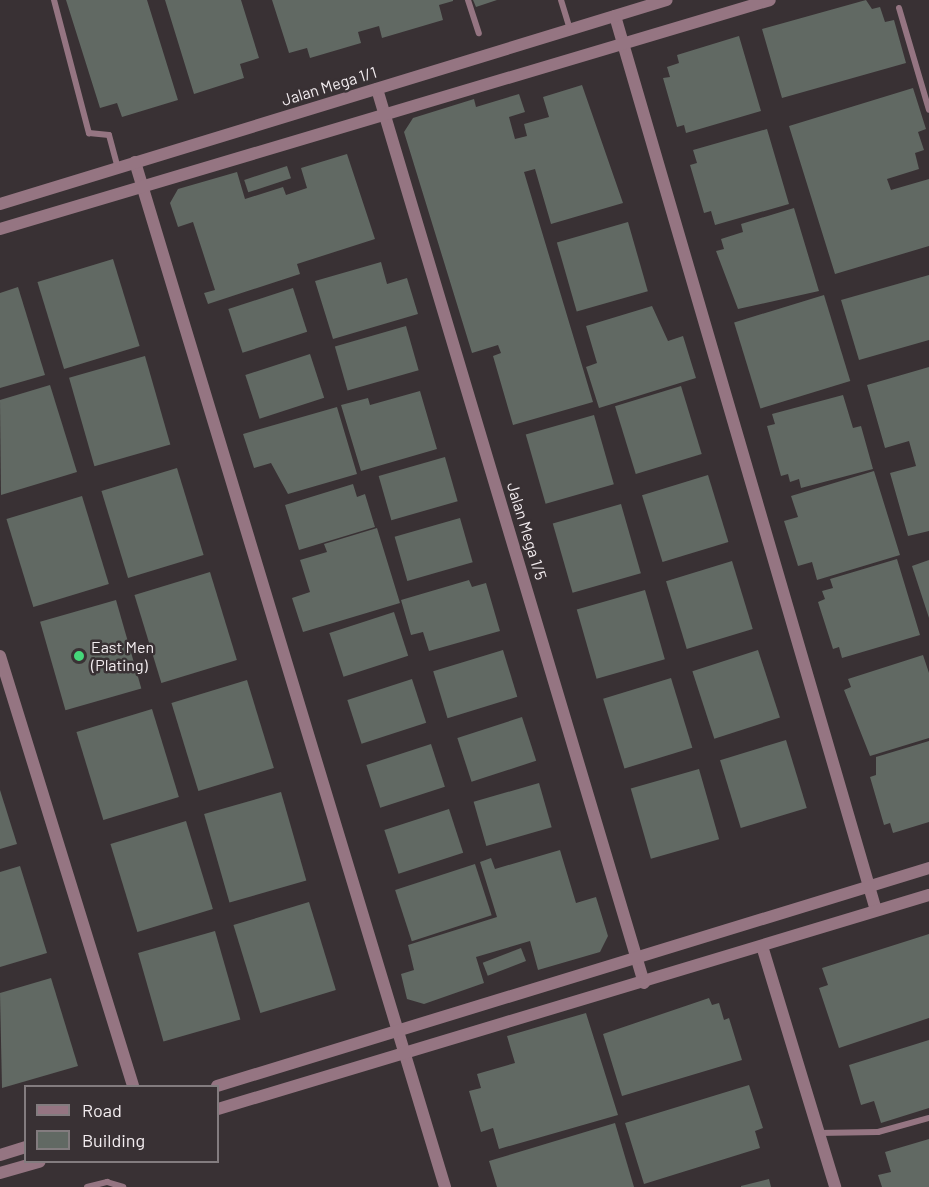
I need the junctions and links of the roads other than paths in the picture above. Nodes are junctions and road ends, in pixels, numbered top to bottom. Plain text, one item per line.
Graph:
1 (54, 0) edge
2 (468, 0) edge
3 (561, 0) edge
4 (668, 0) edge
5 (770, 0) edge
6 (899, 8) dead end
7 (615, 16) junction
8 (570, 30) junction
9 (479, 33) dead end
10 (623, 45) junction
11 (377, 89) junction
12 (929, 110) edge
13 (385, 117) junction
14 (135, 162) junction
15 (118, 168) junction
16 (144, 191) junction
17 (0, 204) edge
18 (0, 229) edge
19 (0, 656) edge
20 (929, 868) edge
21 (868, 887) junction
22 (929, 895) edge
23 (876, 910) junction
24 (762, 946) junction
25 (638, 956) junction
26 (644, 983) junction
27 (398, 1034) junction
28 (405, 1054) junction
29 (133, 1085) edge
30 (219, 1086) edge
31 (219, 1109) edge
32 (929, 1118) edge
33 (818, 1133) junction
34 (24, 1148) edge
35 (0, 1155) edge
36 (32, 1163) edge
37 (0, 1173) edge
38 (87, 1187) edge
39 (123, 1187) edge
40 (445, 1187) edge
41 (835, 1187) edge

1 - 15 lane
2 - 9 lane
3 - 8 lane
4 - 7 street, Jalan Mega 1/1
5 - 10 street
6 - 12 lane
7 - 8 street, Jalan Mega 1/1
7 - 10 street
8 - 11 street, Jalan Mega 1/1
10 - 13 street
10 - 21 street
11 - 13 street, Jalan Mega 1/5
11 - 14 street, Jalan Mega 1/1
13 - 16 street
13 - 25 street, Jalan Mega 1/5
14 - 15 street, Jalan Mega 1/1
14 - 16 street
15 - 17 street, Jalan Mega 1/1
16 - 18 street
16 - 27 street
19 - 29 street
20 - 21 street
21 - 23 street
21 - 25 street
22 - 23 street
23 - 24 street
24 - 26 street
24 - 33 street
25 - 26 street, Jalan Mega 1/5
25 - 27 street
26 - 28 street
27 - 28 street
27 - 30 street
28 - 31 street
28 - 40 street
32 - 33 lane
33 - 41 street
34 - 35 street
36 - 37 street
38 - 39 lane

